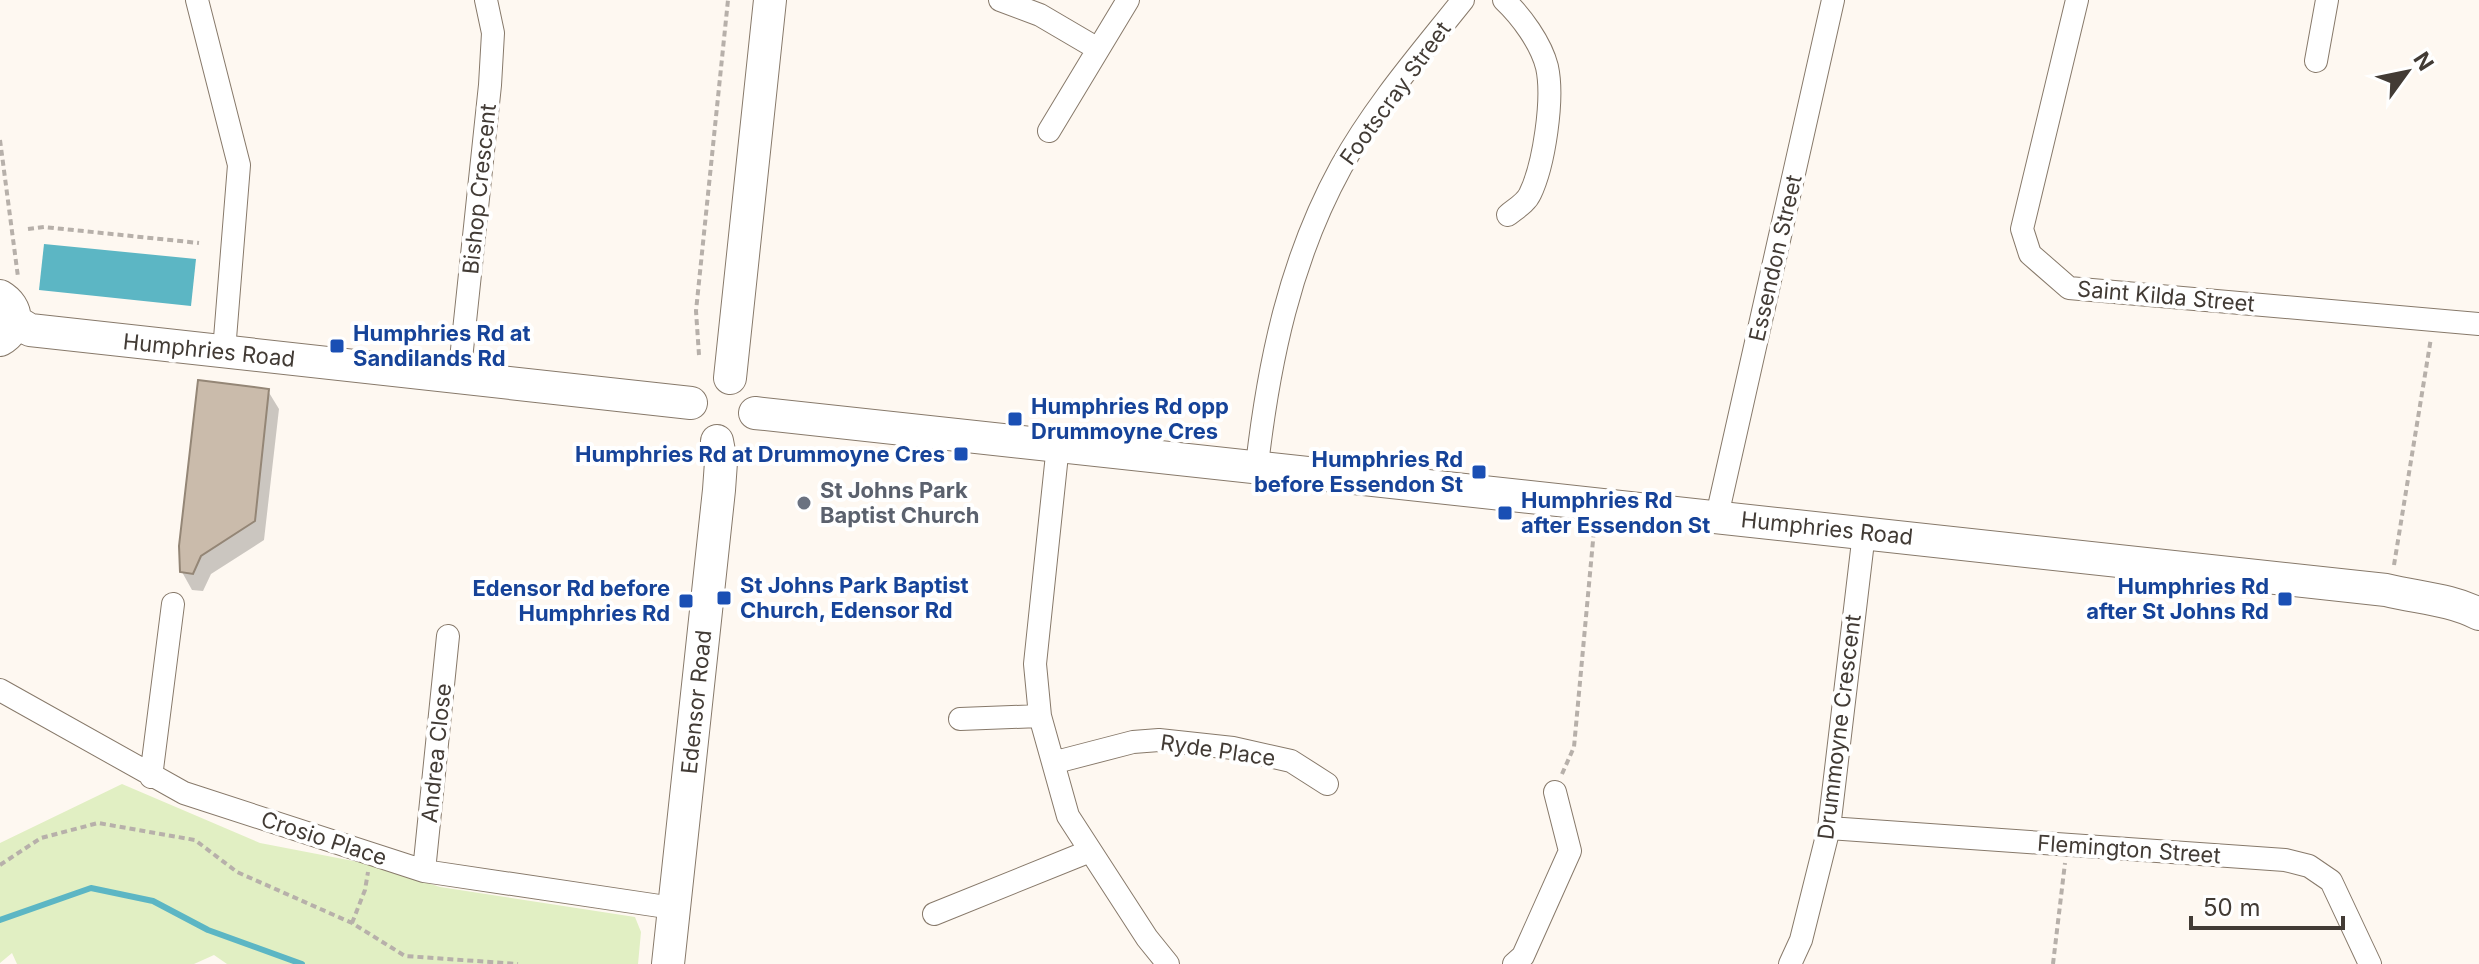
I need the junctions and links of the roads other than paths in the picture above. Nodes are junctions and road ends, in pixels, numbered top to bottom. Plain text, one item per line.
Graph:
1 (197, 0) edge
2 (486, 0) edge
3 (770, 0) edge
4 (1000, 0) edge
5 (1128, 0) edge
6 (1463, 0) edge
7 (1504, 0) edge
8 (1833, 0) edge
9 (2077, 0) edge
10 (2327, 0) edge
11 (1098, 49) junction
12 (2316, 61) dead end
13 (1049, 131) dead end
14 (1508, 215) dead end
15 (8, 309) edge
16 (2479, 324) edge
17 (224, 351) junction
18 (459, 378) junction
19 (730, 378) junction
20 (691, 403) junction
21 (755, 413) junction
22 (717, 441) junction
23 (1058, 445) junction
24 (1257, 465) junction
25 (1717, 516) junction
26 (1864, 533) junction
27 (2420, 599) junction
28 (173, 604) dead end
29 (2479, 614) edge
30 (2479, 634) edge
31 (448, 636) dead end
32 (0, 690) edge
33 (1040, 716) junction
34 (960, 719) dead end
35 (1056, 762) junction
36 (151, 777) junction
37 (1327, 784) dead end
38 (1555, 792) road end
39 (1829, 828) junction
40 (1090, 851) junction
41 (424, 871) junction
42 (673, 908) junction
43 (934, 914) dead end
44 (668, 964) edge
45 (1168, 964) edge
46 (1514, 964) edge
47 (1790, 964) edge
48 (2370, 964) edge

1 - 17 street
2 - 18 street, Bishop Crescent
3 - 19 main road
4 - 11 street
5 - 11 street
6 - 24 street, Footscray Street
7 - 14 street
8 - 25 street, Essendon Street
9 - 16 street, Saint Kilda Street
10 - 12 street
11 - 13 street
15 - 17 main road, Humphries Road
17 - 18 main road, Humphries Road
18 - 20 main road, Humphries Road
19 - 20 main road
19 - 21 main road
20 - 22 main road
21 - 22 main road
21 - 23 main road, Humphries Road
22 - 42 main road, Edensor Road
23 - 24 main road, Humphries Road
23 - 33 street
24 - 25 main road, Humphries Road
25 - 26 main road, Humphries Road
26 - 27 main road, Humphries Road
26 - 39 street, Drummoyne Crescent
27 - 29 main road, Humphries Road
27 - 30 main road, Humphries Road
28 - 36 street
31 - 41 street, Andrea Close
32 - 36 street, Crosio Place
33 - 34 street
33 - 35 street
35 - 37 street, Ryde Place
35 - 40 street
36 - 41 street, Crosio Place
38 - 46 street
39 - 47 street, Drummoyne Crescent
39 - 48 street, Flemington Street
40 - 43 street
40 - 45 street
41 - 42 street, Crosio Place
42 - 44 main road, Edensor Road

